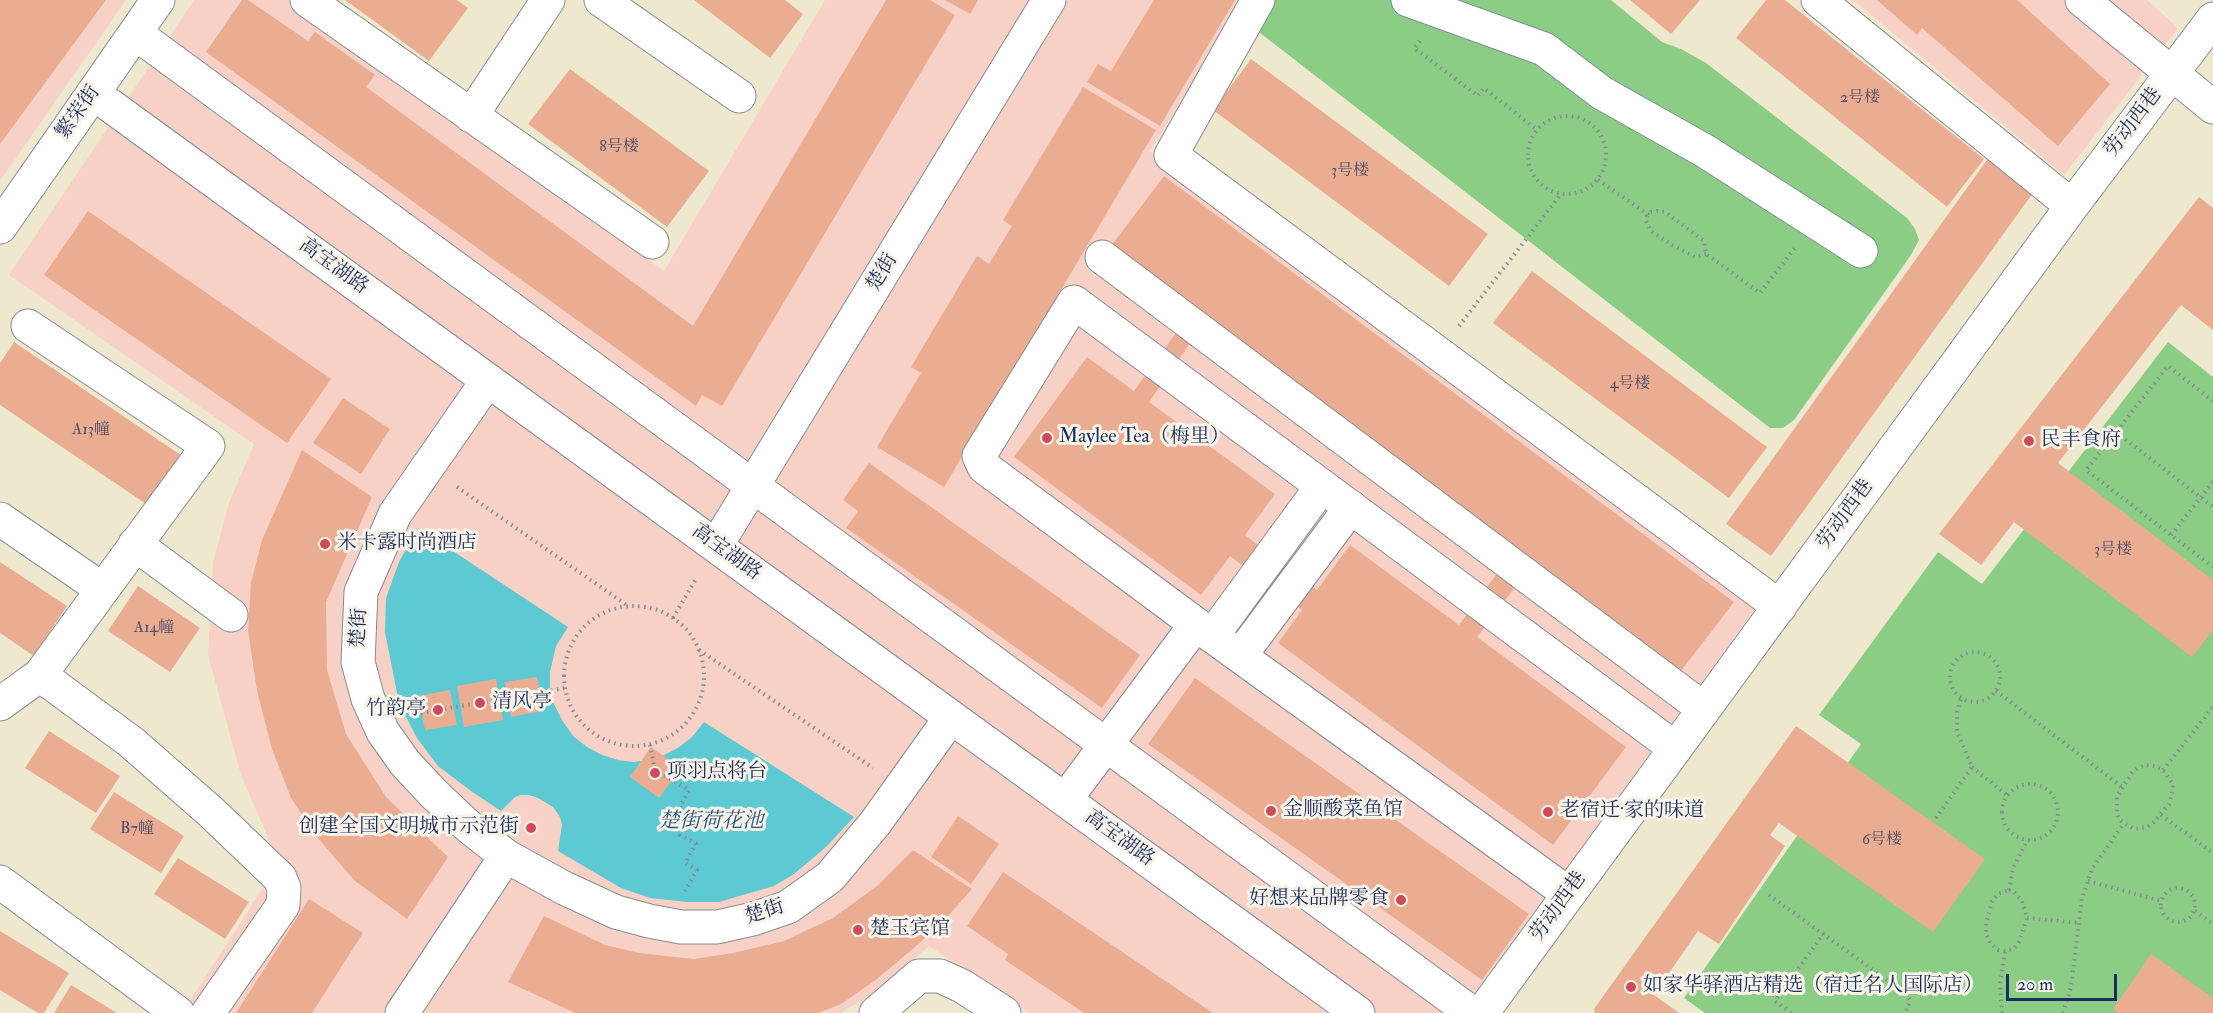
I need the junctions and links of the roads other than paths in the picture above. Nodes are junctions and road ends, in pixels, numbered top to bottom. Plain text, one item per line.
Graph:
1 (158, 0) edge
2 (307, 0) edge
3 (548, 0) edge
4 (601, 0) edge
5 (1049, 0) edge
6 (1258, 0) edge
7 (1408, 0) edge
8 (1818, 0) edge
9 (2082, 0) edge
10 (2213, 19) edge
11 (135, 33) junction
12 (2172, 73) junction
13 (93, 93) junction
14 (739, 96) dead end
15 (2213, 107) edge
16 (471, 116) junction
17 (2072, 206) junction
18 (0, 227) edge
19 (652, 242) dead end
20 (1861, 251) dead end
21 (1102, 257) dead end
22 (28, 326) dead end
23 (488, 380) junction
24 (753, 486) junction
25 (1322, 486) junction
26 (1351, 507) junction
27 (0, 519) edge
28 (135, 544) junction
29 (716, 546) junction
30 (102, 589) junction
31 (1780, 607) junction
32 (231, 615) dead end
33 (1204, 630) junction
34 (1240, 656) junction
35 (40, 675) junction
36 (0, 704) edge
37 (1704, 709) junction
38 (951, 717) junction
39 (1106, 745) junction
40 (1675, 748) junction
41 (1065, 800) junction
42 (506, 856) junction
43 (0, 882) edge
44 (1569, 894) junction
45 (178, 1013) edge
46 (208, 1013) edge
47 (402, 1013) edge
48 (876, 1013) edge
49 (1004, 1013) edge
50 (1358, 1013) edge
51 (1472, 1013) edge
52 (1482, 1013) edge

1 - 11 street, 繁荣街
2 - 16 street
3 - 16 street
4 - 14 street
5 - 24 street, 楚街
6 - 31 street
7 - 20 street
8 - 17 street
9 - 12 street
10 - 12 street, 劳动西巷
11 - 13 street, 繁荣街
11 - 24 street
12 - 15 street
12 - 17 street, 劳动西巷
13 - 18 street, 繁荣街
13 - 23 street, 高宝湖路
16 - 19 street
17 - 31 street, 劳动西巷
21 - 37 street
22 - 28 street
23 - 29 street, 高宝湖路
23 - 42 street, 楚街
24 - 29 street, 楚街
24 - 39 street
25 - 26 street
25 - 33 street
25 - 33 street
26 - 34 street
26 - 40 street
27 - 30 street
28 - 30 street
28 - 32 street
29 - 38 street, 高宝湖路
30 - 35 street
31 - 37 street, 劳动西巷
33 - 34 street
33 - 39 street
34 - 44 street
35 - 36 street
35 - 46 street
37 - 40 street, 劳动西巷
38 - 41 street, 高宝湖路
38 - 42 street, 楚街
39 - 41 street
39 - 51 street
40 - 44 street, 劳动西巷
41 - 50 street, 高宝湖路
42 - 47 street
43 - 45 street
44 - 52 street, 劳动西巷
48 - 49 street

